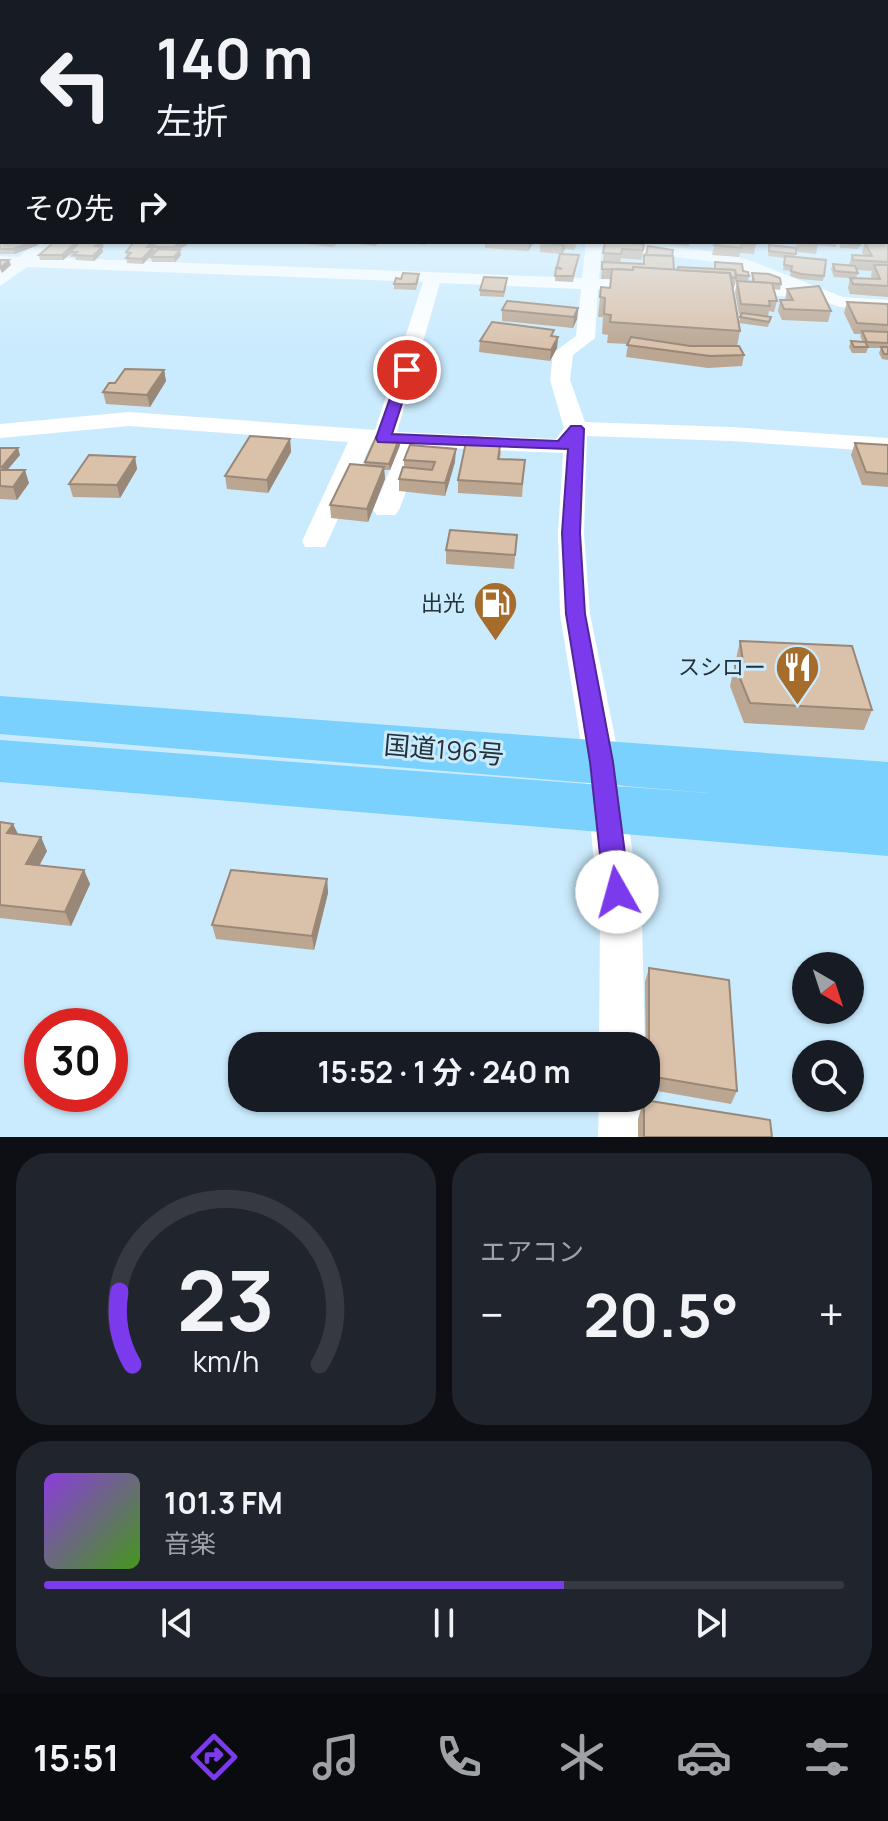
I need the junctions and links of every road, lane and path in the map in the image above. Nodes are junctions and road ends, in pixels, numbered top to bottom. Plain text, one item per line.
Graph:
1 (44, 244) edge
2 (594, 244) edge
3 (610, 244) edge
4 (0, 261) edge
5 (22, 262) junction
6 (434, 276) junction
7 (0, 281) edge
8 (588, 283) junction
9 (666, 286) edge
10 (712, 288) edge
11 (820, 293) junction
12 (888, 305) edge
13 (576, 429) junction
14 (0, 431) edge
15 (373, 438) junction
16 (414, 440) junction
17 (888, 445) edge
18 (386, 510) dead end
19 (315, 541) dead end
20 (0, 715) edge
21 (0, 761) edge
22 (604, 785) junction
23 (888, 785) edge
24 (888, 831) edge
25 (622, 1032) edge
26 (623, 1112) edge
27 (623, 1137) edge

1 - 5 street
2 - 8 street
3 - 11 street
4 - 5 street
5 - 6 street
5 - 7 street
6 - 8 street
6 - 15 street
8 - 9 street
8 - 13 street
10 - 11 street
11 - 12 street
13 - 16 street
13 - 17 street
13 - 22 street
14 - 15 street
15 - 16 street
15 - 19 street
16 - 18 street
20 - 22 highway, 国道196号
21 - 22 highway, 国道196号
22 - 23 highway, 国道196号
22 - 24 highway, 国道196号
22 - 25 street
26 - 27 street

